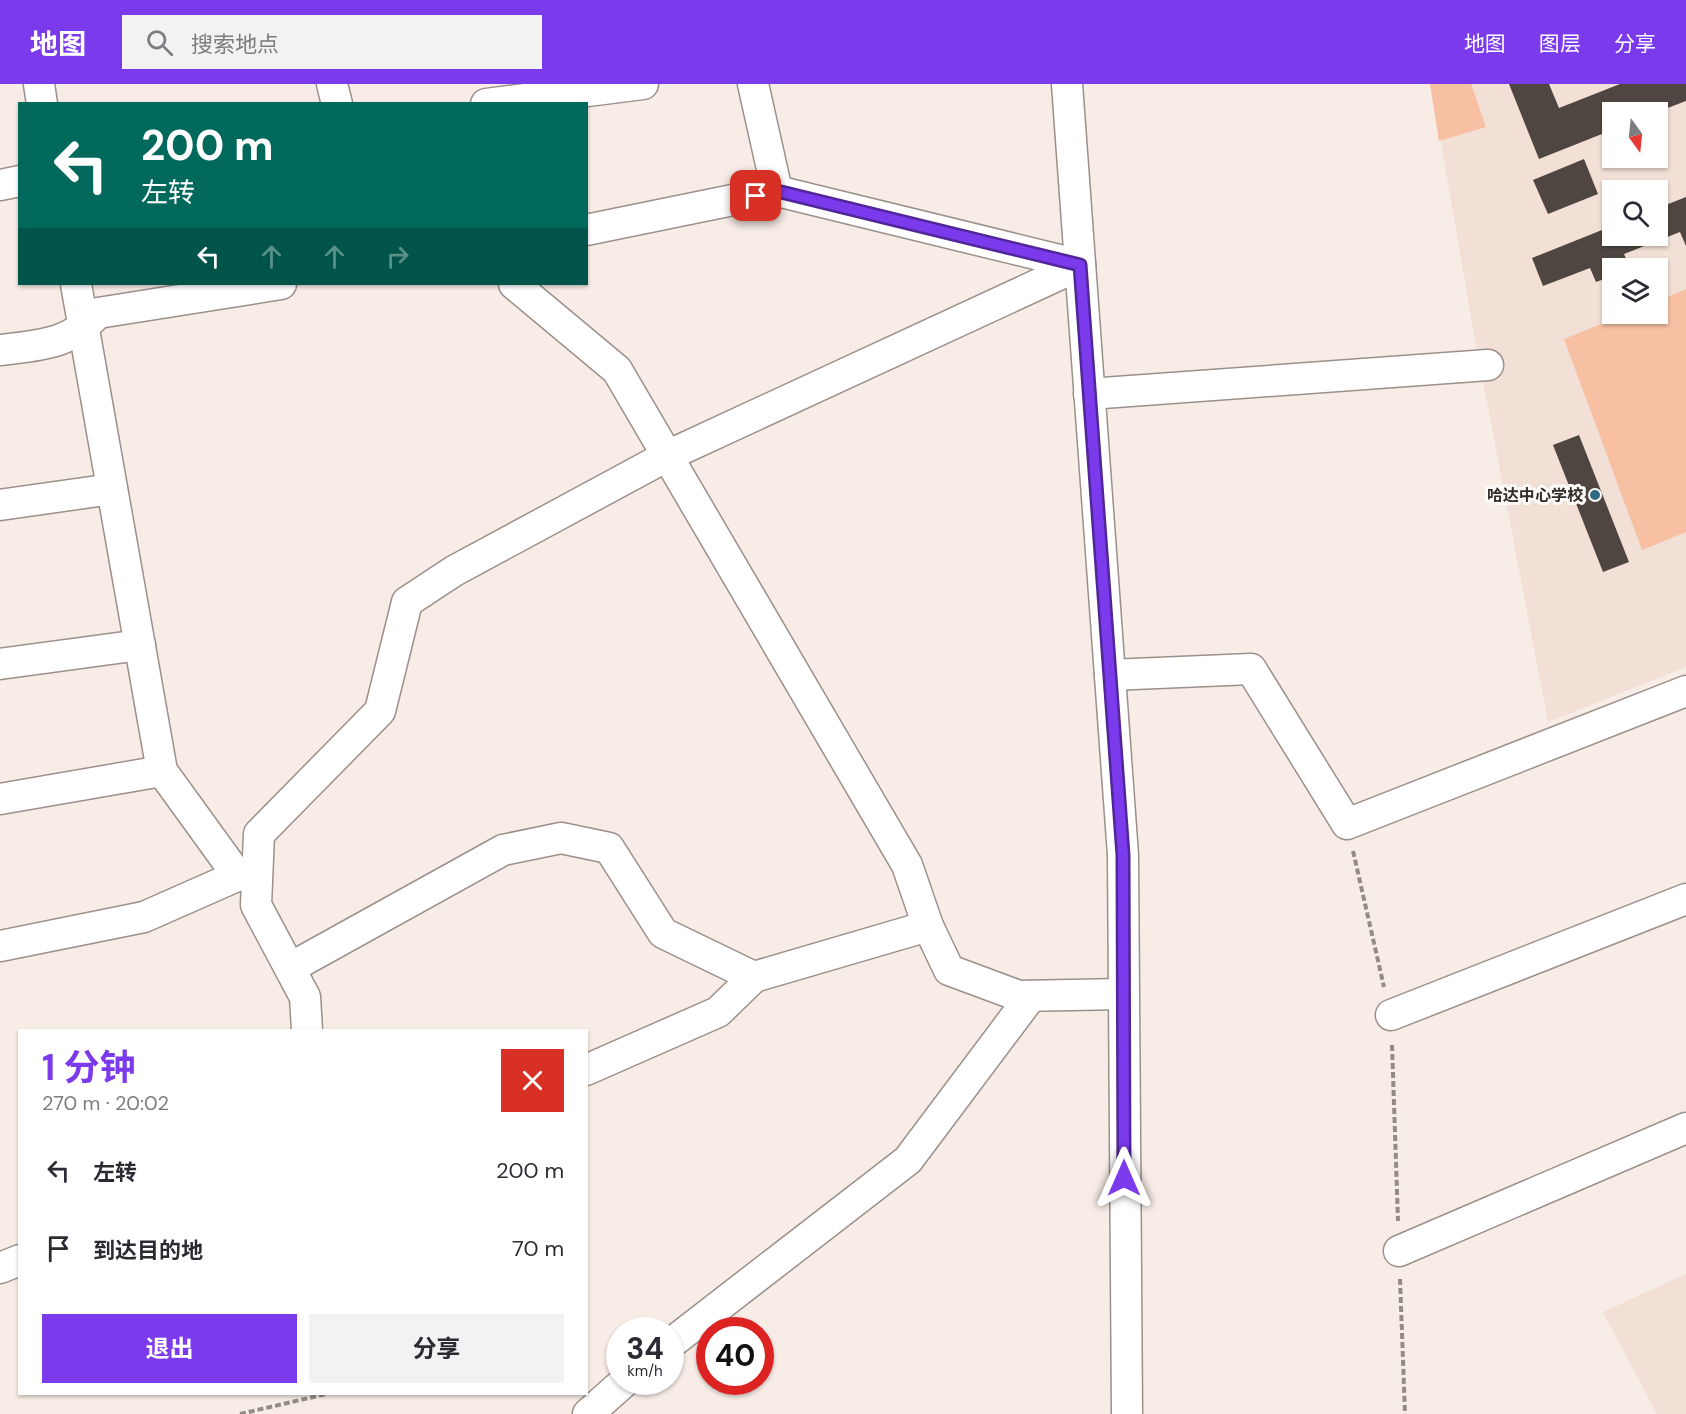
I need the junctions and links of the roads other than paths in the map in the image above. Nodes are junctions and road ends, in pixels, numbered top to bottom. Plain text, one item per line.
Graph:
1 (39, 84) edge
2 (332, 84) edge
3 (643, 84) edge
4 (753, 84) edge
5 (1067, 84) edge
6 (42, 102) edge
7 (337, 102) edge
8 (502, 102) edge
9 (18, 182) edge
10 (0, 185) edge
11 (777, 191) junction
12 (588, 230) edge
13 (1080, 265) junction
14 (76, 285) edge
15 (275, 285) edge
16 (515, 285) edge
17 (84, 328) junction
18 (0, 350) edge
19 (1488, 365) dead end
20 (1089, 394) junction
21 (667, 456) junction
22 (112, 489) junction
23 (0, 506) edge
24 (140, 645) junction
25 (0, 664) edge
26 (1110, 675) junction
27 (1686, 691) edge
28 (162, 771) junction
29 (0, 800) edge
30 (248, 871) junction
31 (1686, 899) edge
32 (928, 926) junction
33 (0, 946) edge
34 (290, 968) junction
35 (754, 977) junction
36 (1124, 994) junction
37 (1031, 996) junction
38 (1390, 1015) road end
39 (307, 1029) edge
40 (588, 1069) edge
41 (1686, 1128) edge
42 (1399, 1251) road end
43 (18, 1261) edge
44 (0, 1268) edge
45 (684, 1333) edge
46 (609, 1395) edge
47 (588, 1414) edge
48 (1127, 1414) edge

1 - 6 street
2 - 7 street
3 - 8 street
4 - 11 street
5 - 13 street
9 - 10 street
11 - 12 street
11 - 13 street
13 - 20 street
13 - 21 street
14 - 17 street
15 - 17 street
16 - 21 street
17 - 18 street
17 - 22 street
19 - 20 street
20 - 26 street
21 - 30 street
21 - 32 street
22 - 23 street
22 - 24 street
24 - 25 street
24 - 28 street
26 - 27 street
26 - 36 street
28 - 29 street
28 - 30 street
30 - 33 street
30 - 34 street
31 - 38 street
32 - 35 street
32 - 37 street
34 - 35 street
34 - 39 street
35 - 40 street
36 - 37 street
36 - 48 street
37 - 45 street
41 - 42 street
43 - 44 street
46 - 47 street

